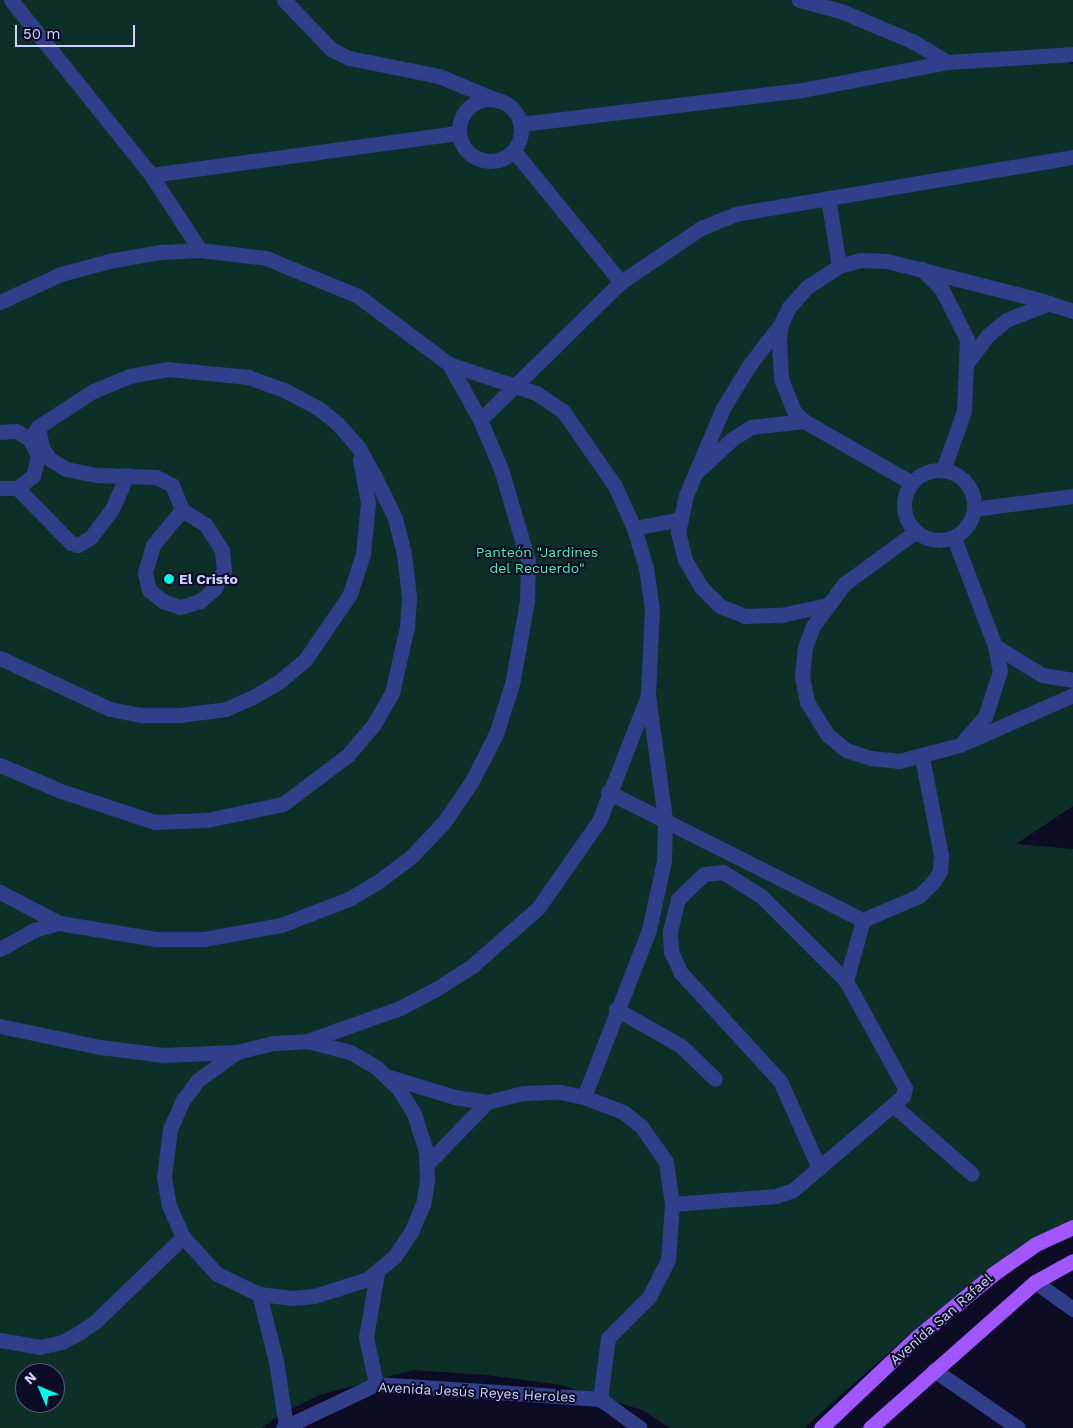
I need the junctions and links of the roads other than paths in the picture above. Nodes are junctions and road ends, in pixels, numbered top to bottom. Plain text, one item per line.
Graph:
1 (11, 0) edge
2 (284, 0) edge
3 (799, 0) edge
4 (1073, 54) edge
5 (947, 62) junction
6 (499, 100) junction
7 (521, 124) junction
8 (459, 133) junction
9 (514, 151) junction
10 (1073, 157) edge
11 (151, 175) junction
12 (828, 198) junction
13 (200, 250) junction
14 (839, 266) junction
15 (922, 269) junction
16 (621, 282) junction
17 (0, 302) edge
18 (1050, 304) junction
19 (1073, 311) edge
20 (781, 324) junction
21 (967, 362) junction
22 (449, 364) junction
23 (514, 385) junction
24 (480, 420) junction
25 (804, 421) junction
26 (0, 432) edge
27 (34, 433) junction
28 (358, 447) junction
29 (944, 470) junction
30 (694, 474) junction
31 (127, 475) junction
32 (912, 483) junction
33 (0, 488) edge
34 (17, 488) junction
35 (1073, 496) edge
36 (974, 509) junction
37 (182, 510) junction
38 (681, 519) junction
39 (634, 528) junction
40 (915, 532) junction
41 (954, 538) junction
42 (827, 605) junction
43 (995, 646) junction
44 (0, 658) edge
45 (1073, 680) edge
46 (648, 695) junction
47 (1073, 695) edge
48 (960, 744) junction
49 (922, 757) junction
50 (0, 765) edge
51 (608, 792) junction
52 (665, 819) junction
53 (0, 892) edge
54 (863, 920) junction
55 (59, 923) junction
56 (0, 949) edge
57 (846, 981) junction
58 (616, 1009) junction
59 (0, 1026) edge
60 (307, 1041) junction
61 (236, 1052) junction
62 (387, 1076) junction
63 (715, 1079) dead end
64 (584, 1097) junction
65 (487, 1102) junction
66 (894, 1106) junction
67 (427, 1164) junction
68 (819, 1168) junction
69 (972, 1174) dead end
70 (672, 1204) junction
71 (1073, 1227) edge
72 (182, 1237) junction
73 (1073, 1261) edge
74 (377, 1272) junction
75 (1035, 1282) junction
76 (259, 1294) junction
77 (1073, 1309) edge
78 (0, 1340) edge
79 (934, 1370) junction
80 (376, 1384) junction
81 (600, 1399) junction
82 (285, 1427) edge
83 (640, 1428) edge
84 (821, 1428) edge
85 (870, 1428) edge
86 (1018, 1428) edge

1 - 11 street
2 - 6 street
3 - 5 street
4 - 5 street
5 - 7 street
6 - 7 street
6 - 8 street
7 - 9 street
8 - 9 street
8 - 11 street
9 - 16 street
10 - 12 street
11 - 13 street
12 - 14 street
12 - 16 street
13 - 17 street
13 - 22 street
14 - 15 street
14 - 20 street
15 - 18 street
15 - 21 street
16 - 23 street
18 - 19 street
18 - 21 street
20 - 25 street
20 - 30 street
21 - 29 street
22 - 23 street
22 - 24 street
23 - 24 street
23 - 39 street
24 - 55 street
25 - 30 street
25 - 32 street
26 - 27 street
27 - 28 street
27 - 31 street
27 - 34 street
28 - 44 street
28 - 50 street
29 - 32 street
29 - 36 street
30 - 38 street
31 - 34 street
31 - 37 street
32 - 40 street
33 - 34 street
35 - 36 street
36 - 41 street
37 - 37 street
38 - 39 street
38 - 42 street
39 - 46 street
40 - 41 street
40 - 42 street
41 - 43 street
42 - 49 street
43 - 45 street
43 - 48 street
46 - 51 street
46 - 52 street
47 - 48 street
48 - 49 street
49 - 54 street
51 - 52 street
51 - 60 street
52 - 54 street
52 - 58 street
53 - 55 street
54 - 57 street
55 - 56 street
57 - 66 street
57 - 68 street
58 - 63 street
58 - 64 street
59 - 61 street
60 - 61 street
60 - 62 street
61 - 72 street
62 - 65 street
62 - 67 street
64 - 65 street
64 - 70 street
65 - 67 street
66 - 68 street
66 - 69 street
67 - 74 street
68 - 70 street
70 - 81 street
71 - 84 main road, Avenida San Rafael
72 - 76 street
72 - 78 street
73 - 75 main road
74 - 76 street
74 - 80 street
75 - 77 street
75 - 79 main road
76 - 82 street
79 - 85 main road
79 - 86 street
80 - 81 street, Avenida Jesús Reyes Heroles
80 - 82 street, Avenida Jesús Reyes Heroles
81 - 83 street

